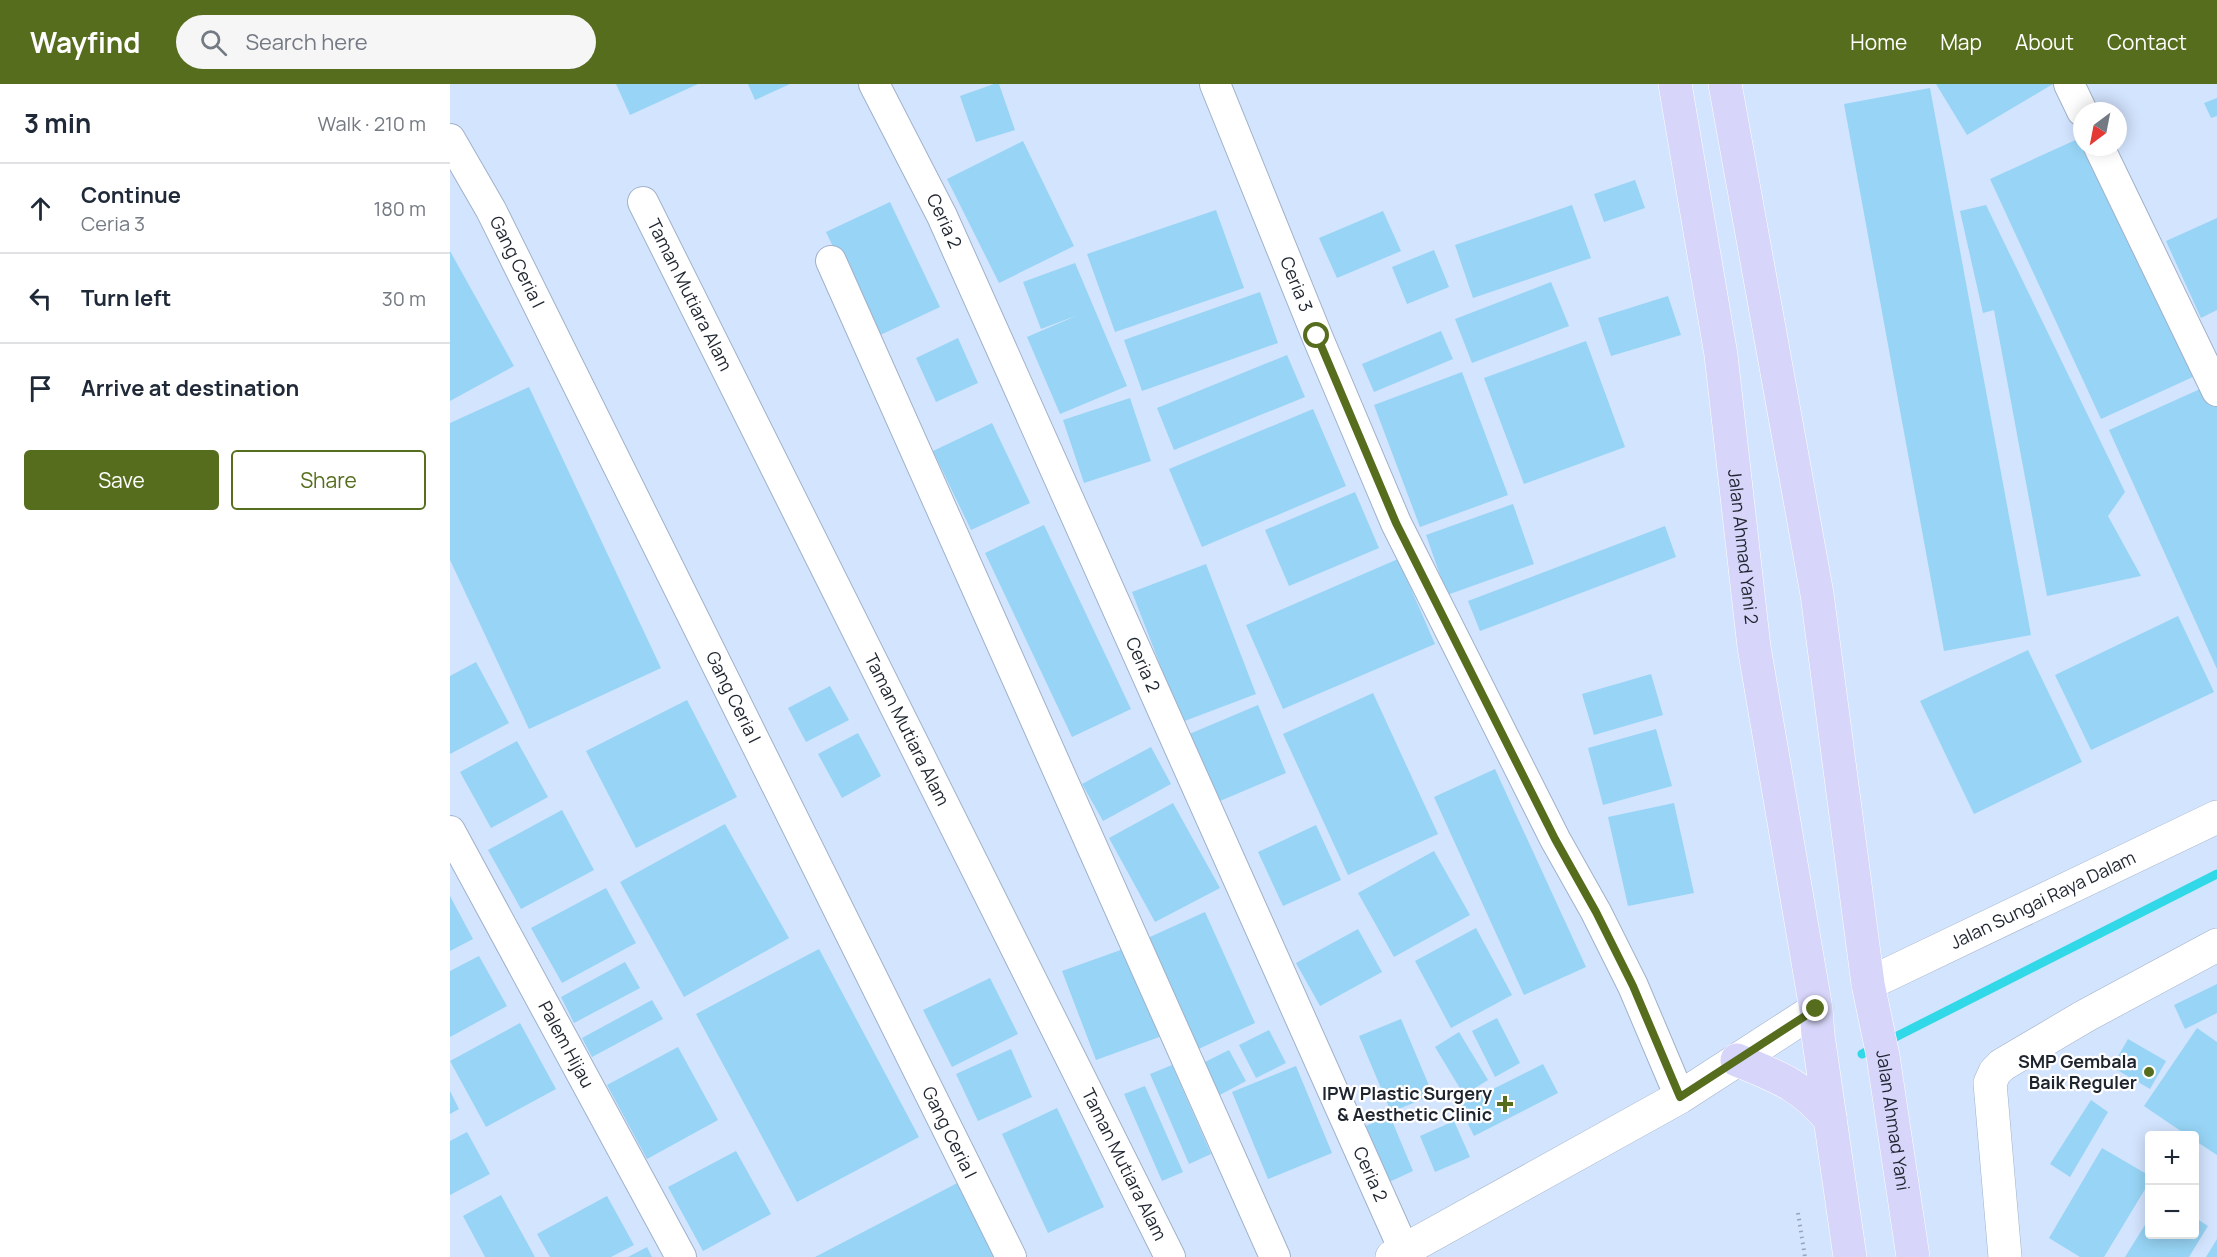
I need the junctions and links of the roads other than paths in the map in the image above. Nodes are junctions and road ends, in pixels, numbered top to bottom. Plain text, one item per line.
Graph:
1 (874, 84) edge
2 (1215, 84) edge
3 (1675, 84) edge
4 (1725, 84) edge
5 (2069, 84) edge
6 (2078, 102) edge
7 (450, 139) edge
8 (2103, 156) edge
9 (643, 201) dead end
10 (831, 261) dead end
11 (2217, 391) edge
12 (2217, 818) edge
13 (450, 831) edge
14 (2217, 945) edge
15 (1868, 984) junction
16 (1817, 1022) junction
17 (1737, 1060) junction
18 (1680, 1097) junction
19 (1828, 1106) junction
20 (1398, 1253) edge
21 (681, 1257) edge
22 (1011, 1257) edge
23 (1170, 1257) edge
24 (1275, 1257) edge
25 (1851, 1257) edge
26 (1913, 1257) edge
27 (2005, 1257) edge

1 - 20 street, Ceria 2
2 - 18 street, Ceria 3
3 - 16 highway, Jalan Ahmad Yani 2
4 - 15 highway
5 - 6 street
7 - 22 street, Gang Ceria I
8 - 11 street
9 - 23 street, Taman Mutiara Alam
10 - 24 street
12 - 15 street, Jalan Sungai Raya Dalam
13 - 21 street, Palem Hijau
14 - 27 street
15 - 26 highway, Jalan Ahmad Yani
16 - 17 street
16 - 19 highway
17 - 18 street
17 - 19 highway
18 - 20 street
19 - 25 highway

